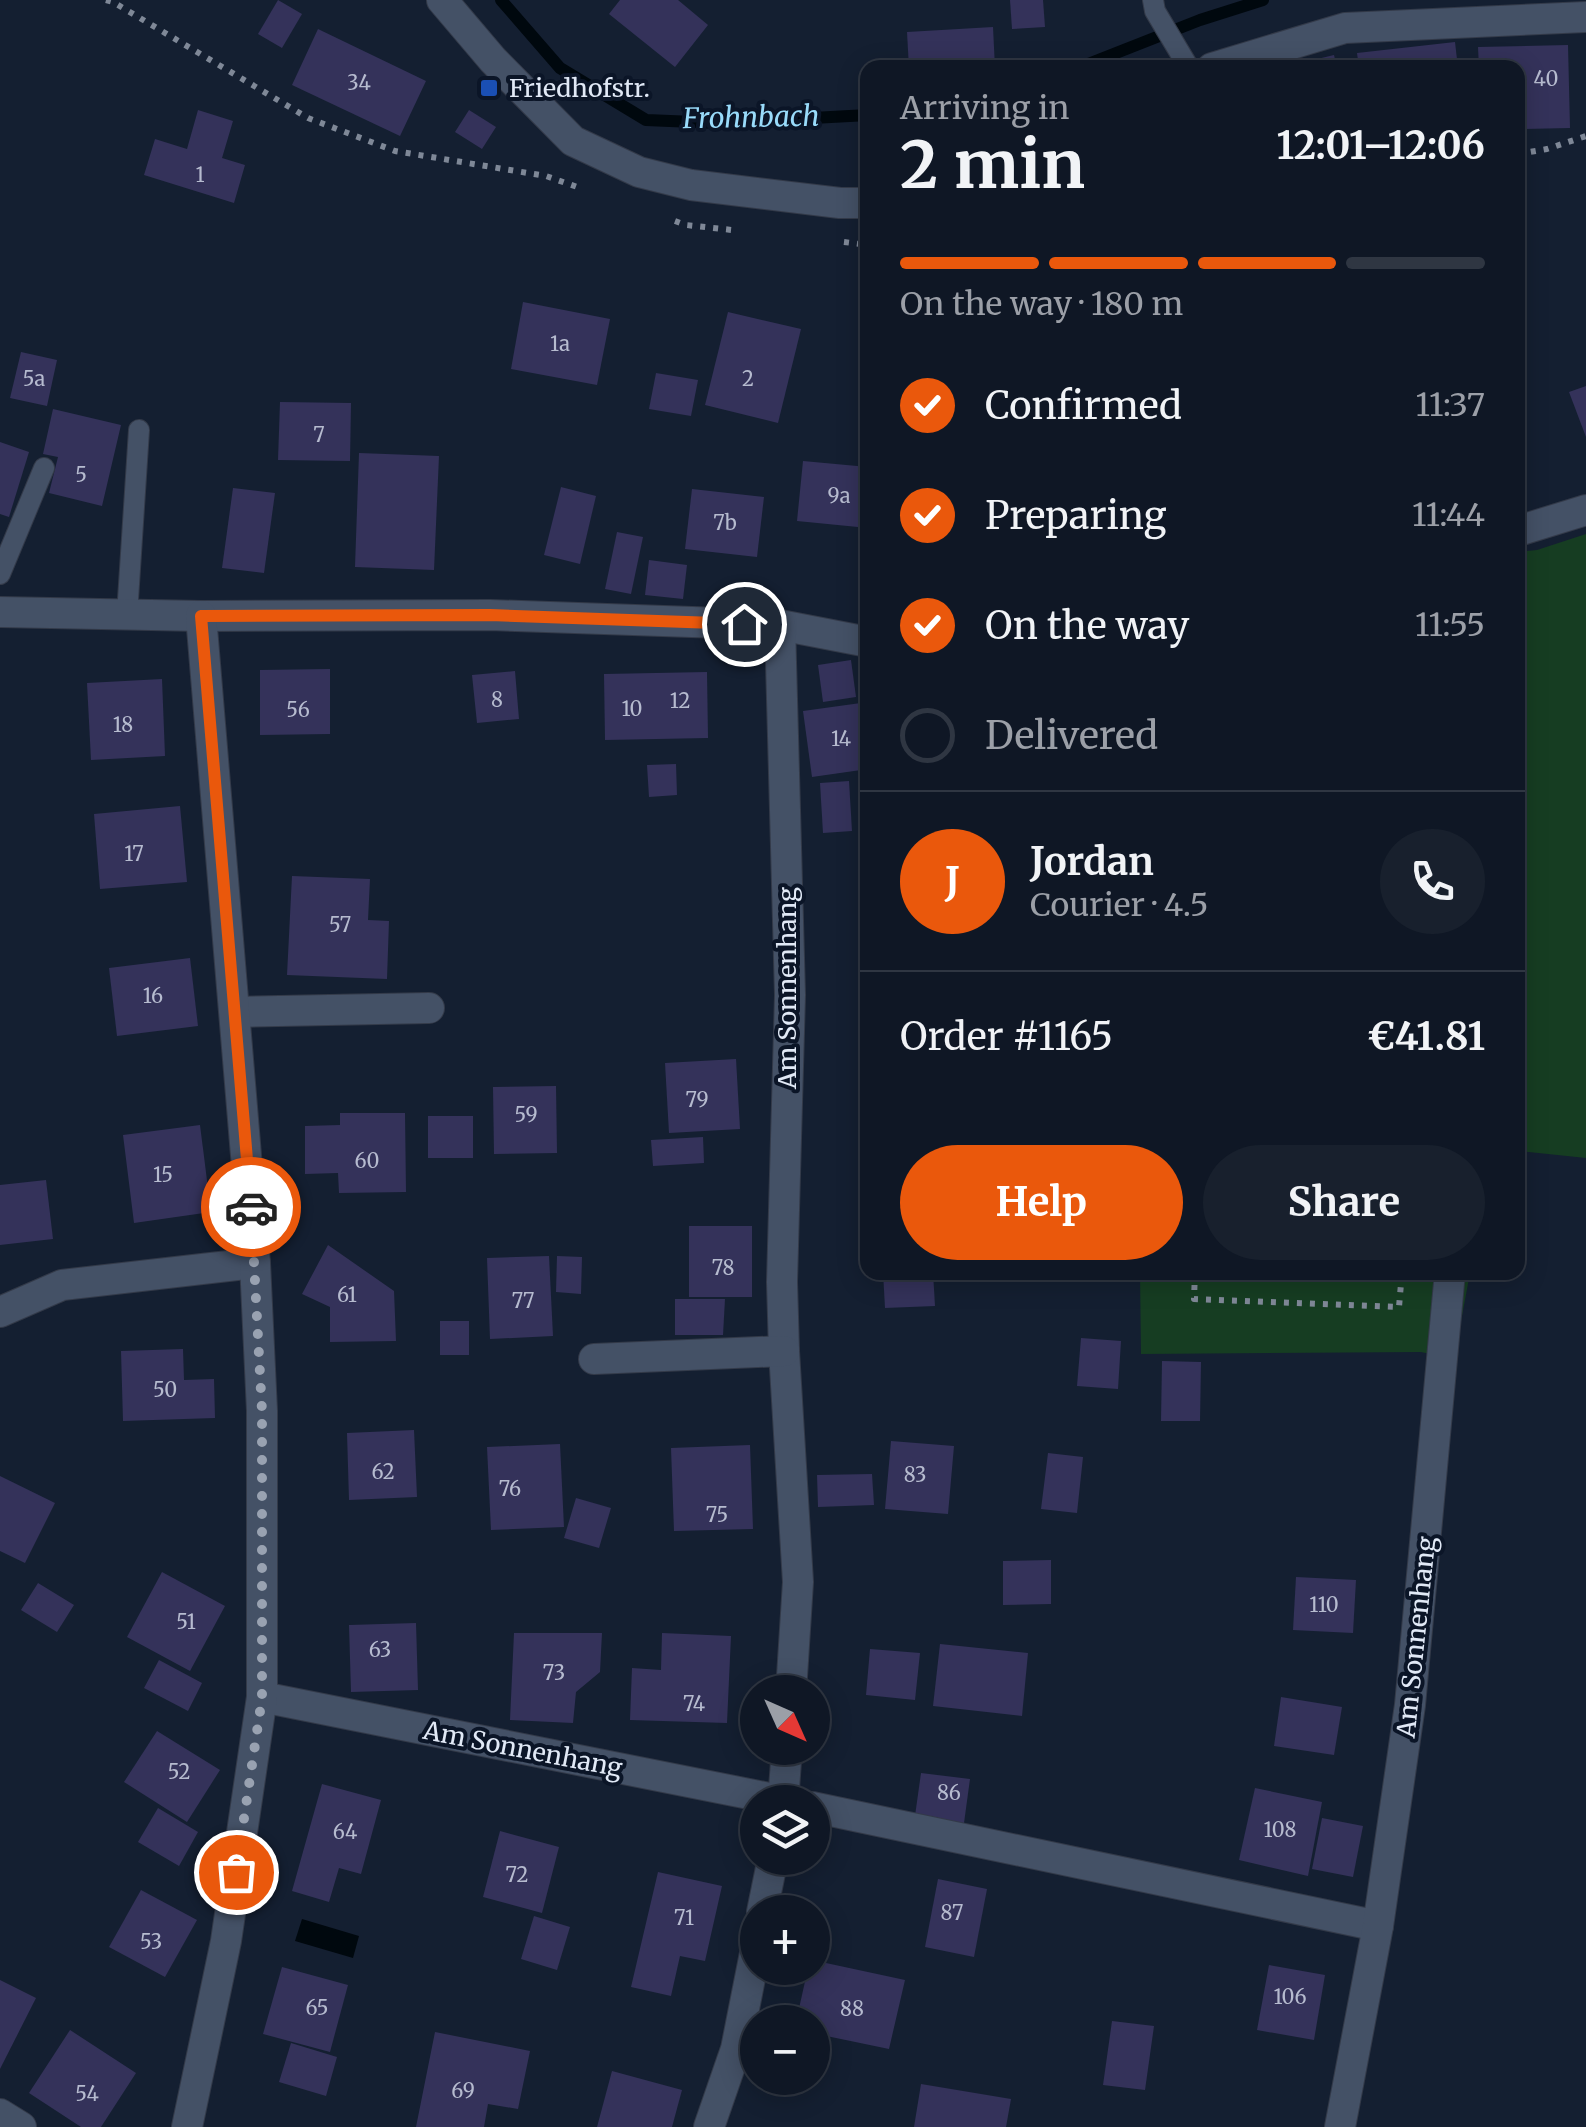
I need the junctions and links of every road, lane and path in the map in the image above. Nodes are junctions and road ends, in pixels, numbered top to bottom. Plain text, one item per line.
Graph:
1 (106, 0) edge
2 (442, 0) edge
3 (1154, 6) edge
4 (1586, 16) edge
5 (1184, 60) edge
6 (1239, 60) edge
7 (1586, 136) edge
8 (1525, 153) edge
9 (546, 176) dead end
10 (860, 204) edge
11 (139, 430) dead end
12 (44, 468) dead end
13 (1586, 510) edge
14 (1525, 529) edge
15 (0, 574) edge
16 (0, 612) edge
17 (127, 615) junction
18 (201, 616) junction
19 (780, 626) junction
20 (860, 641) edge
21 (429, 1008) dead end
22 (234, 1012) junction
23 (255, 1263) junction
24 (1195, 1280) edge
25 (1401, 1280) edge
26 (1449, 1280) edge
27 (0, 1312) edge
28 (784, 1351) junction
29 (594, 1358) dead end
30 (791, 1675) edge
31 (262, 1698) junction
32 (740, 1793) edge
33 (830, 1811) edge
34 (1378, 1926) junction
35 (749, 1985) edge
36 (0, 2114) edge
37 (21, 2127) edge
38 (188, 2127) edge
39 (708, 2127) edge
40 (1340, 2127) edge

1 - 9 path
2 - 10 street
3 - 5 lane
4 - 6 street
7 - 8 path
11 - 17 lane
12 - 15 lane
13 - 14 street
16 - 17 street
17 - 18 street
18 - 19 street
18 - 22 street
19 - 20 street
19 - 28 street, Am Sonnenhang
21 - 22 street
22 - 23 street
23 - 27 street
23 - 31 street
24 - 25 path
26 - 34 street, Am Sonnenhang
28 - 29 street
28 - 30 street, Am Sonnenhang
31 - 32 street, Am Sonnenhang
31 - 38 street
33 - 34 street
34 - 40 street, Am Sonnenhang
35 - 39 street
36 - 37 street

